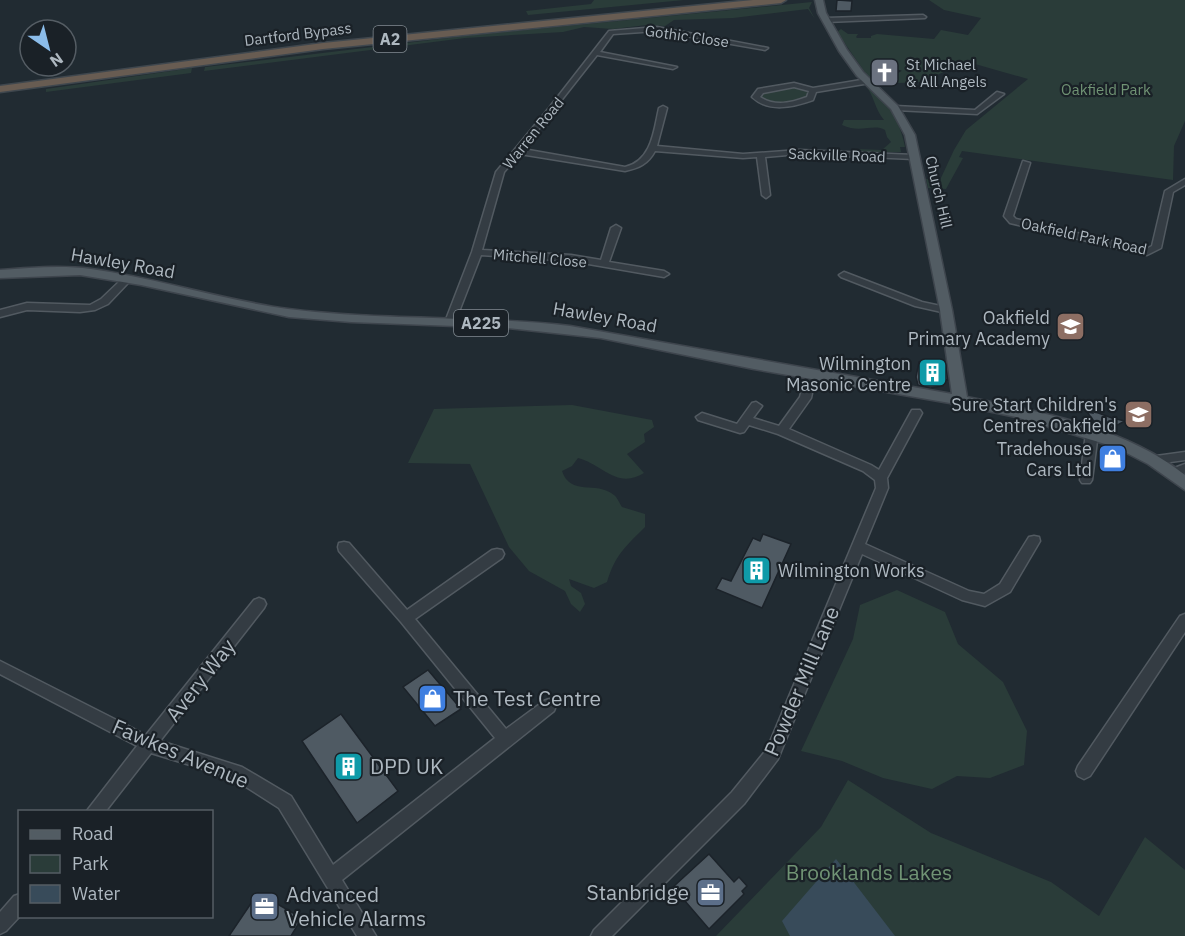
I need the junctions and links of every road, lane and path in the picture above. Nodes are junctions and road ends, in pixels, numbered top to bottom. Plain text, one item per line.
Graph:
1 (720, 0) edge
2 (781, 0) edge
3 (819, 0) edge
4 (923, 17) dead end
5 (826, 20) junction
6 (610, 34) joint
7 (765, 48) dead end
8 (596, 53) junction
9 (673, 67) dead end
10 (867, 81) junction
11 (0, 82) edge
12 (0, 90) edge
13 (813, 90) junction
14 (1000, 94) dead end
15 (663, 108) dead end
16 (895, 108) junction
17 (652, 148) junction
18 (519, 151) junction
19 (761, 154) junction
20 (914, 157) junction
21 (1026, 163) dead end
22 (1185, 182) edge
23 (766, 195) dead end
24 (616, 228) dead end
25 (477, 252) junction
26 (604, 264) junction
27 (0, 274) edge
28 (664, 274) dead end
29 (844, 275) dead end
30 (125, 280) junction
31 (946, 310) junction
32 (0, 314) edge
33 (450, 322) junction
34 (811, 374) junction
35 (960, 399) junction
36 (756, 406) dead end
37 (916, 413) dead end
38 (702, 417) dead end
39 (746, 420) junction
40 (782, 431) junction
41 (1092, 433) junction
42 (1185, 456) edge
43 (1156, 460) junction
44 (1179, 470) edge
45 (880, 478) junction
46 (1086, 480) dead end
47 (1185, 484) edge
48 (1034, 541) dead end
49 (857, 546) junction
50 (344, 547) dead end
51 (497, 554) dead end
52 (259, 604) dead end
53 (406, 618) junction
54 (1185, 620) edge
55 (0, 667) edge
56 (549, 706) dead end
57 (505, 739) junction
58 (150, 745) junction
59 (1084, 771) dead end
60 (96, 810) edge
61 (331, 878) junction
62 (18, 904) edge
63 (0, 925) edge
64 (368, 936) edge
65 (600, 936) edge

1 - 11 highway, Dartford Bypass / A2
2 - 12 highway, Dartford Bypass / A2
3 - 5 main road, Church Hill
4 - 5 street
5 - 10 main road, Church Hill
6 - 7 street, Gothic Close
6 - 8 street, Warren Road
8 - 9 street
8 - 18 street, Warren Road
10 - 13 street
10 - 16 main road, Church Hill
13 - 13 street
14 - 16 street
15 - 17 street
16 - 20 main road, Church Hill
17 - 18 street
17 - 19 street, Sackville Road
18 - 25 street, Warren Road
19 - 20 street, Sackville Road
19 - 23 street, Sackville Road
20 - 31 main road, Church Hill
21 - 22 street, Oakfield Park Road
24 - 26 street, Mitchell Close
25 - 26 street, Mitchell Close
25 - 33 street, Warren Road
26 - 28 street, Mitchell Close
27 - 30 main road, Hawley Road / A225
29 - 31 street
30 - 32 street
30 - 33 main road, Hawley Road / A225
31 - 35 main road, Church Hill
33 - 34 main road, Hawley Road / A225
34 - 35 main road, Hawley Road / A225
34 - 40 street
35 - 41 main road, Hawley Road / A225
36 - 39 street
37 - 45 street, Powder Mill Lane
38 - 39 street
39 - 40 street
40 - 45 street
41 - 43 main road, Hawley Road / A225
41 - 46 street
42 - 43 street
43 - 44 main road, Hawley Road / A225
44 - 47 main road, Hawley Road / A225
45 - 49 street, Powder Mill Lane
48 - 49 street
49 - 65 street, Powder Mill Lane
50 - 53 street
51 - 53 street
52 - 58 street, Avery Way
53 - 57 street
54 - 59 street
55 - 58 street, Fawkes Avenue
56 - 57 street
57 - 61 street
58 - 60 street, Avery Way
58 - 61 street, Fawkes Avenue
61 - 64 street, Fawkes Avenue
62 - 63 street

